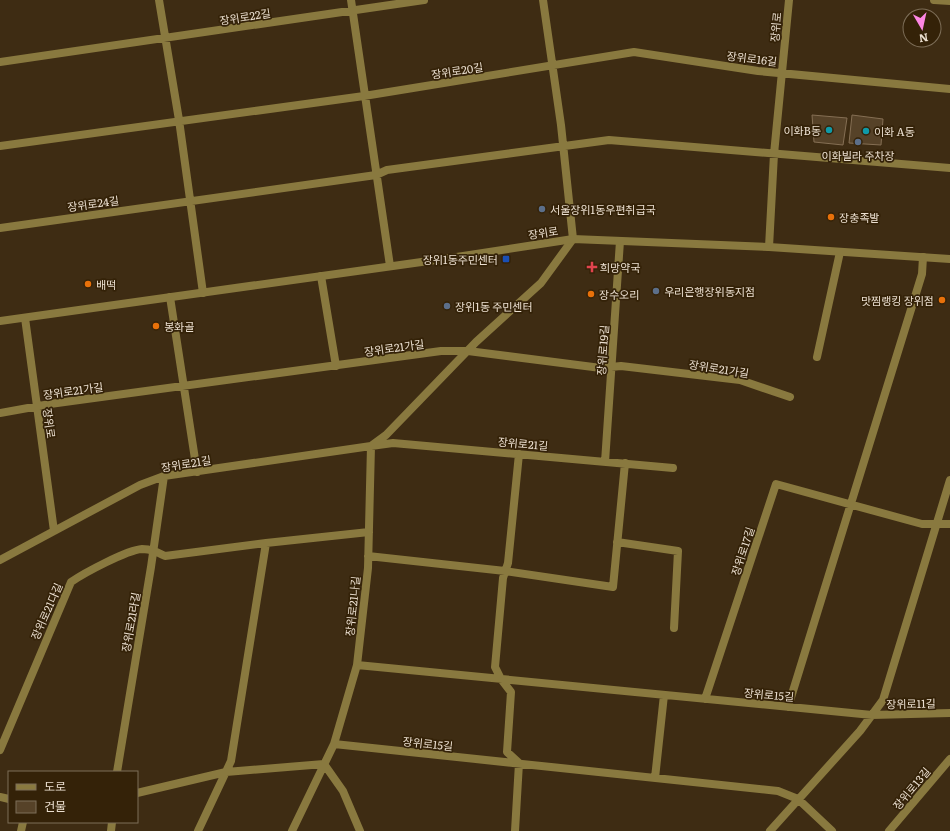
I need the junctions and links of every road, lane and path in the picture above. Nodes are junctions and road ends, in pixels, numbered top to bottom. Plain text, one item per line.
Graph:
1 (159, 0) edge
2 (351, 0) edge
3 (424, 0) edge
4 (543, 0) edge
5 (789, 0) edge
6 (934, 0) edge
7 (950, 1) edge
8 (352, 10) junction
9 (165, 39) junction
10 (0, 62) edge
11 (553, 67) junction
12 (782, 72) junction
13 (950, 88) edge
14 (364, 96) junction
15 (179, 120) junction
16 (563, 145) junction
17 (0, 146) edge
18 (774, 154) junction
19 (950, 168) edge
20 (376, 175) junction
21 (190, 200) junction
22 (0, 228) edge
23 (573, 239) junction
24 (620, 241) junction
25 (770, 247) junction
26 (840, 252) junction
27 (923, 257) junction
28 (950, 259) edge
29 (390, 266) junction
30 (321, 276) junction
31 (203, 292) junction
32 (170, 297) junction
33 (25, 318) junction
34 (0, 321) edge
35 (468, 351) junction
36 (817, 357) dead end
37 (336, 366) junction
38 (612, 367) junction
39 (183, 386) junction
40 (790, 397) dead end
41 (36, 406) junction
42 (0, 413) edge
43 (371, 446) junction
44 (519, 454) junction
45 (605, 462) junction
46 (625, 463) junction
47 (673, 468) dead end
48 (197, 472) junction
49 (164, 476) junction
50 (950, 480) edge
51 (851, 505) junction
52 (950, 524) edge
53 (936, 525) junction
54 (54, 531) junction
55 (369, 532) junction
56 (617, 542) junction
57 (266, 543) junction
58 (153, 550) junction
59 (368, 556) junction
60 (0, 560) edge
61 (506, 571) junction
62 (674, 628) dead end
63 (357, 665) junction
64 (501, 679) junction
65 (664, 695) junction
66 (705, 699) junction
67 (788, 707) junction
68 (950, 713) edge
69 (872, 714) junction
70 (334, 744) junction
71 (0, 750) edge
72 (950, 759) edge
73 (519, 763) junction
74 (324, 764) junction
75 (117, 771) edge
76 (226, 772) junction
77 (655, 778) junction
78 (138, 793) edge
79 (798, 800) junction
80 (198, 831) edge
81 (292, 831) edge
82 (360, 831) edge
83 (515, 831) edge
84 (770, 831) edge
85 (832, 831) edge
86 (889, 831) edge

1 - 9 street
2 - 8 street
3 - 8 street
4 - 11 street
5 - 12 street, 장위로
6 - 7 street
8 - 9 street, 장위로22길
8 - 14 street
9 - 10 street
9 - 15 street
11 - 12 street, 장위로16길
11 - 14 street, 장위로20길
11 - 16 street
12 - 13 street, 장위로16길
12 - 18 street, 장위로
14 - 15 street
14 - 20 street
15 - 17 street
15 - 21 street
16 - 18 street
16 - 20 street
16 - 23 street
18 - 19 street
18 - 25 street, 장위로
20 - 21 street
20 - 29 street
21 - 22 street, 장위로24길
21 - 31 street
23 - 24 street, 장위로
23 - 29 street, 장위로
23 - 35 street, 장위로21길
24 - 25 street, 장위로
24 - 38 street, 장위로19길
25 - 26 street, 장위로
26 - 27 street, 장위로
26 - 36 street
27 - 28 street, 장위로
27 - 51 street
29 - 30 street, 장위로
30 - 31 street, 장위로
30 - 37 street
31 - 32 street, 장위로
32 - 33 street, 장위로
32 - 39 street
33 - 34 street, 장위로
33 - 41 street, 장위로
35 - 37 street, 장위로21가길
35 - 38 street, 장위로21가길
35 - 43 street, 장위로21길
37 - 39 street, 장위로21가길
38 - 40 street, 장위로21가길
38 - 45 street, 장위로19길
39 - 41 street, 장위로21가길
39 - 48 street
41 - 42 street, 장위로21가길
41 - 54 street, 장위로
43 - 44 street, 장위로21길
43 - 48 street, 장위로21길
43 - 55 street, 장위로21나길
44 - 45 street, 장위로21길
44 - 61 street
45 - 46 street, 장위로21길
46 - 47 street, 장위로21길
46 - 56 street
48 - 49 street, 장위로21길
49 - 54 street, 장위로21길
49 - 58 street, 장위로21라길
50 - 53 street
51 - 53 street
51 - 66 street, 장위로17길
51 - 67 street
52 - 53 street
53 - 69 street
54 - 60 street, 장위로21길
55 - 57 street, 장위로21다길
55 - 59 street, 장위로21나길
56 - 61 street
56 - 62 street
57 - 58 street, 장위로21다길
57 - 76 street
58 - 71 street, 장위로21다길
58 - 75 street, 장위로21라길
59 - 61 street
59 - 63 street, 장위로21나길
61 - 64 street
63 - 64 street, 장위로15길
63 - 70 street, 장위로21나길
64 - 65 street, 장위로15길
64 - 73 street
65 - 66 street, 장위로15길
65 - 77 street
66 - 67 street, 장위로15길
67 - 69 street, 장위로15길
68 - 69 street, 장위로11길
69 - 79 street
70 - 73 street, 장위로15길
70 - 74 street, 장위로21나길
72 - 86 street, 장위로13길
73 - 77 street, 장위로15길
73 - 83 street
74 - 76 street
74 - 81 street, 장위로21나길
74 - 82 street
76 - 78 street
76 - 80 street
77 - 79 street, 장위로15길
79 - 84 street
79 - 85 street, 장위로15길

